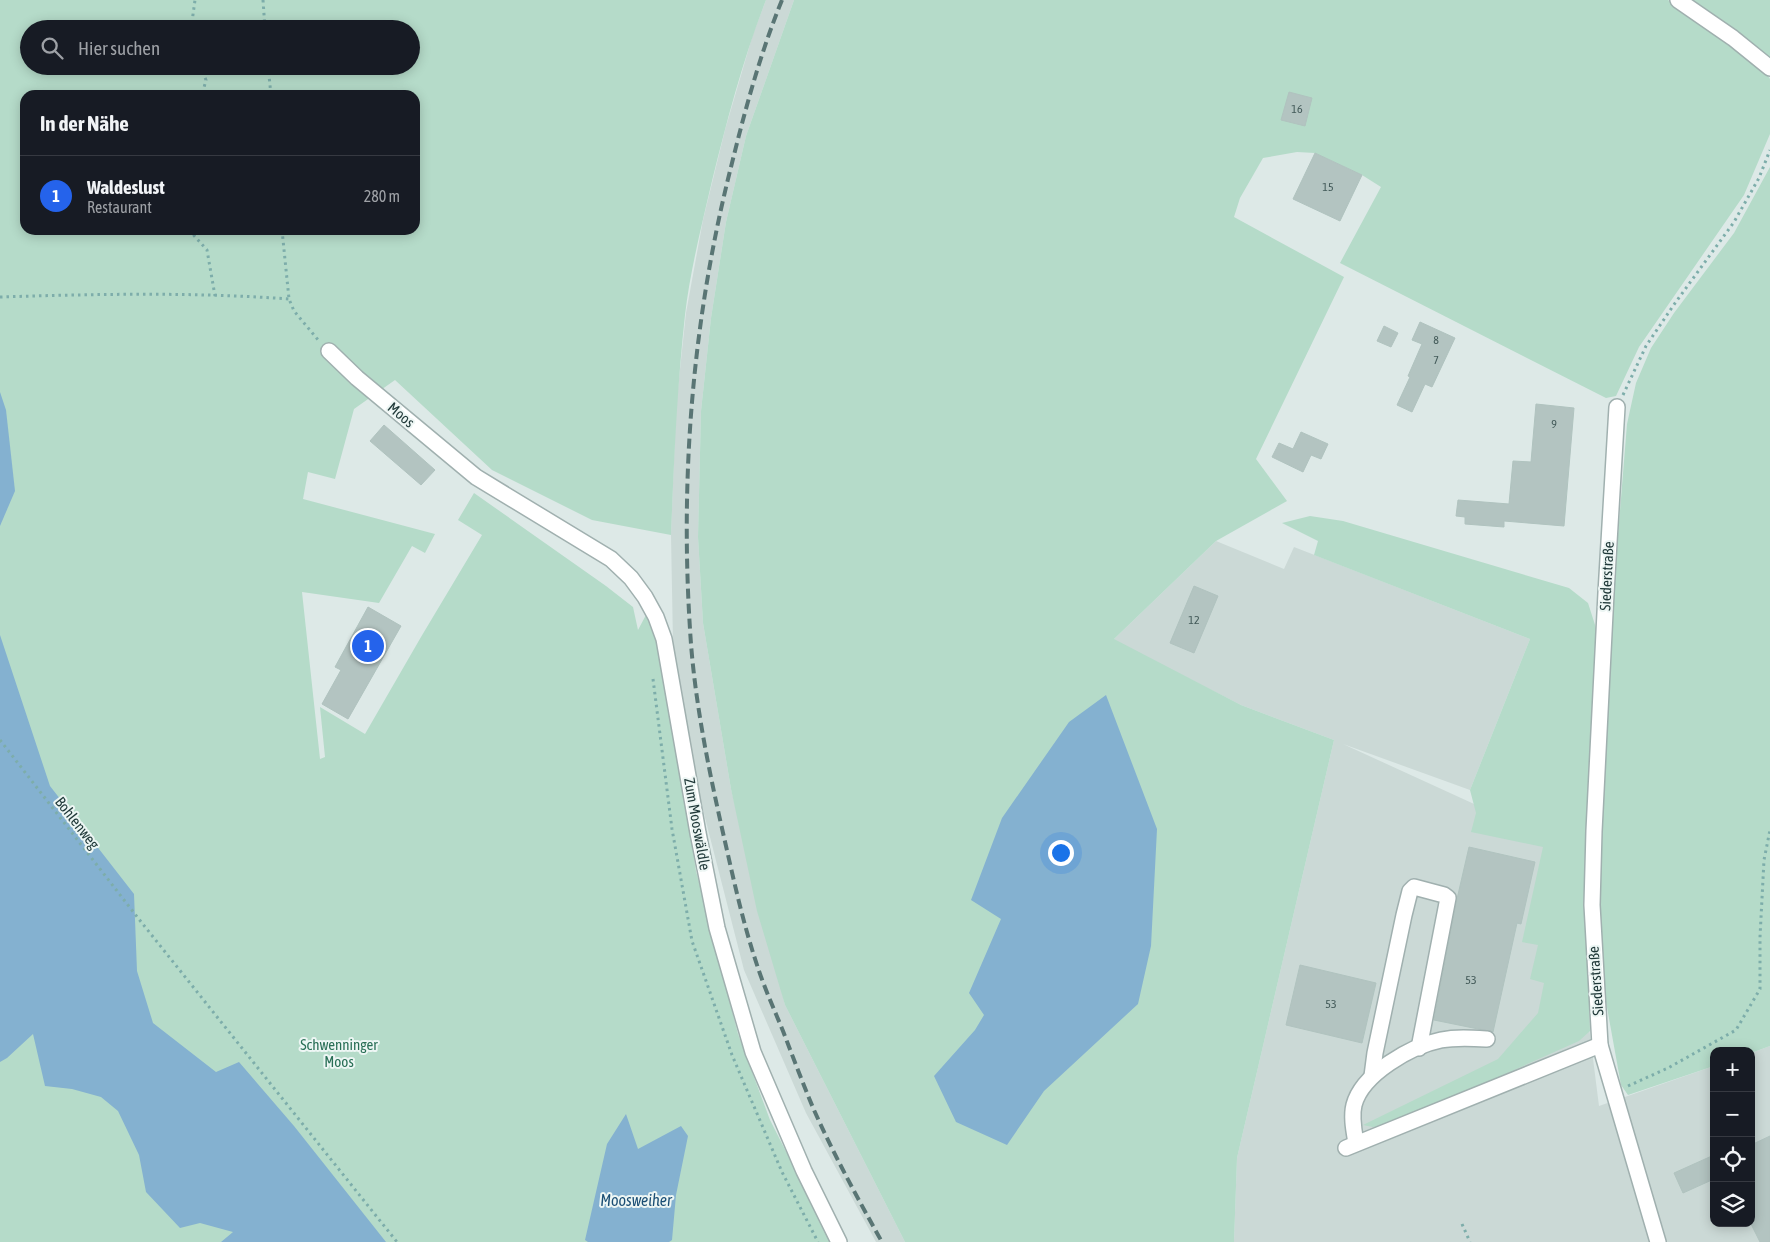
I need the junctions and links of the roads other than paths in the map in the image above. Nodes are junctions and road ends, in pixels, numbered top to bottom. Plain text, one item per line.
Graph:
1 (1678, 0) edge
2 (1770, 68) edge
3 (329, 351) road end
4 (1617, 407) road end
5 (476, 476) joint
6 (1487, 1039) dead end
7 (1600, 1045) junction
8 (1419, 1048) junction
9 (1372, 1076) junction
10 (839, 1242) edge
11 (1658, 1242) edge

1 - 2 street
3 - 5 street, Moos
4 - 7 street, Siederstraße
5 - 10 street, Zum Mooswäldle
6 - 8 street
7 - 9 street
7 - 11 street, Siederstraße
8 - 9 street
8 - 9 street

